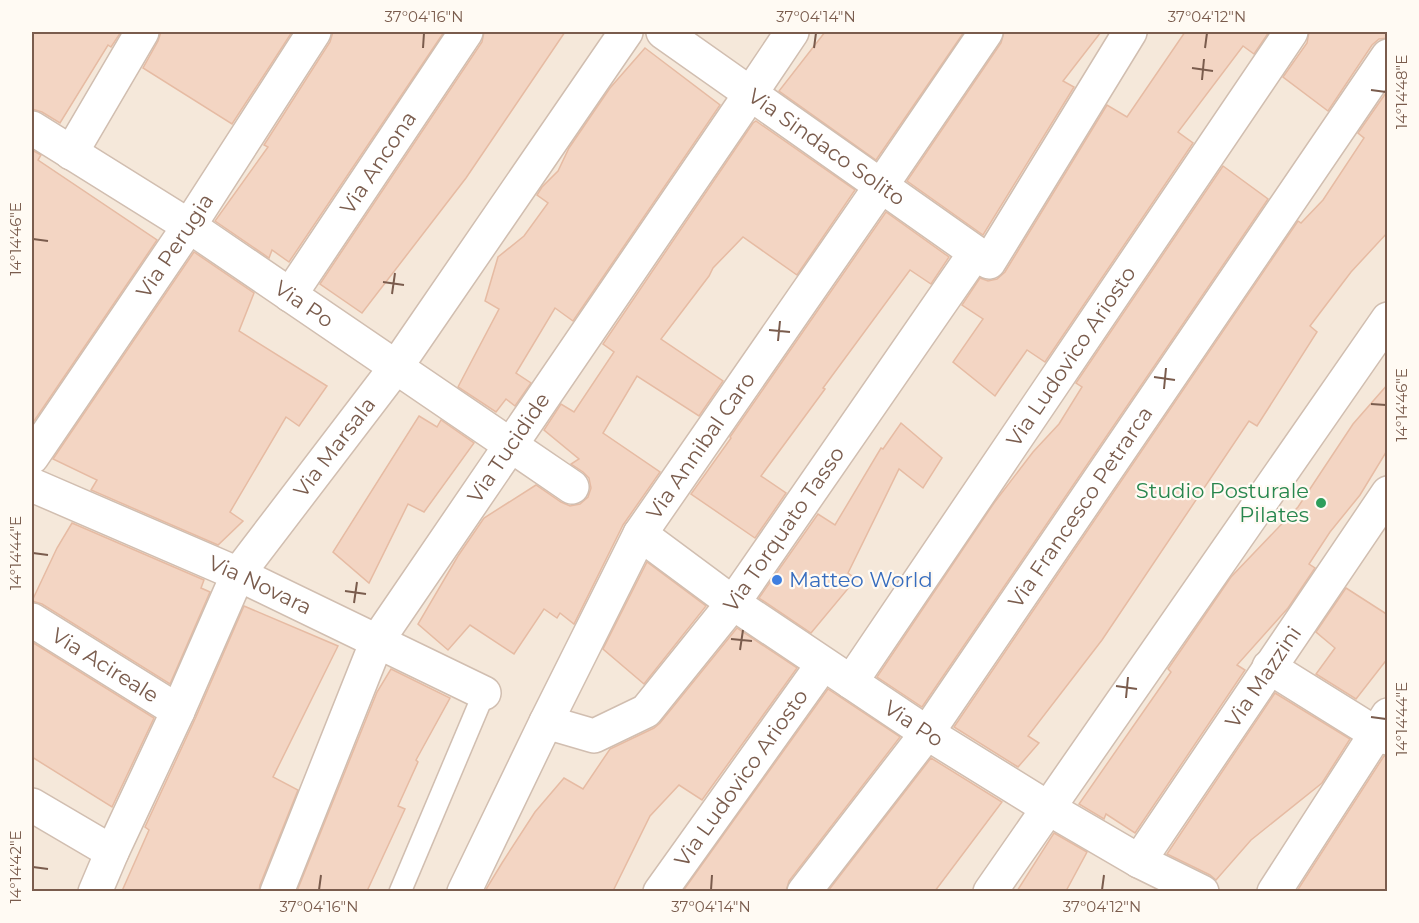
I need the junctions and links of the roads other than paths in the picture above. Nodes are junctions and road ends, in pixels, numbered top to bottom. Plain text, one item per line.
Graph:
1 (142, 32) edge
2 (314, 32) edge
3 (466, 32) edge
4 (626, 32) edge
5 (663, 32) edge
6 (792, 32) edge
7 (986, 32) edge
8 (1130, 32) edge
9 (1291, 32) edge
10 (1388, 56) edge
11 (751, 93) junction
12 (32, 128) edge
13 (71, 153) junction
14 (881, 186) junction
15 (189, 226) junction
16 (982, 258) junction
17 (290, 295) junction
18 (1388, 319) edge
19 (396, 367) junction
20 (511, 446) junction
21 (32, 457) edge
22 (32, 485) edge
23 (572, 487) dead end
24 (1388, 493) edge
25 (640, 534) junction
26 (238, 574) junction
27 (733, 603) junction
28 (32, 620) edge
29 (377, 641) junction
30 (823, 664) junction
31 (1269, 667) junction
32 (851, 682) junction
33 (484, 693) joint
34 (178, 711) junction
35 (546, 722) junction
36 (1383, 729) edge
37 (927, 733) junction
38 (32, 805) edge
39 (1048, 808) junction
40 (112, 852) junction
41 (1139, 861) junction
42 (95, 891) edge
43 (277, 891) edge
44 (400, 891) edge
45 (464, 891) edge
46 (660, 891) edge
47 (804, 891) edge
48 (990, 891) edge
49 (1202, 891) edge
50 (1274, 891) edge

1 - 13 street
2 - 15 street, Via Perugia
3 - 17 street, Via Ancona
4 - 19 street, Via Marsala
5 - 11 street, Via Sindaco Solito
6 - 11 street, Via Tucidide
7 - 14 street, Via Annibal Caro
8 - 16 street, Via Torquato Tasso
9 - 32 street, Via Ludovico Ariosto
10 - 37 street, Via Francesco Petrarca
11 - 14 street, Via Sindaco Solito
11 - 20 street, Via Tucidide
12 - 13 street, Via Po
13 - 15 street, Via Po
14 - 16 street, Via Sindaco Solito
14 - 25 street, Via Annibal Caro
15 - 17 street, Via Po
15 - 21 street, Via Perugia
16 - 27 street, Via Torquato Tasso
17 - 19 street, Via Po
18 - 39 street
19 - 20 street, Via Po
19 - 26 street, Via Marsala
20 - 23 street, Via Po
20 - 29 street, Via Tucidide
22 - 26 street, Via Novara
24 - 31 street, Via Mazzini
25 - 27 street, Via Po
25 - 35 street, Via Annibal Caro
26 - 29 street, Via Novara
26 - 34 street, Via Marsala
27 - 30 street, Via Po
27 - 35 street, Via Torquato Tasso
28 - 34 street, Via Acireale
29 - 33 street, Via Novara
29 - 43 street, Via Tucidide
30 - 32 street, Via Po
30 - 46 street, Via Ludovico Ariosto
31 - 36 street
31 - 41 street, Via Mazzini
32 - 37 street, Via Po
33 - 44 lane
34 - 40 street, Via Marsala
35 - 45 street, Via Annibal Caro
36 - 50 street
37 - 39 street, Via Po
37 - 47 street, Via Francesco Petrarca
38 - 40 street
39 - 41 street, Via Po
39 - 48 street
40 - 42 street, Via Marsala
41 - 49 street, Via Po

